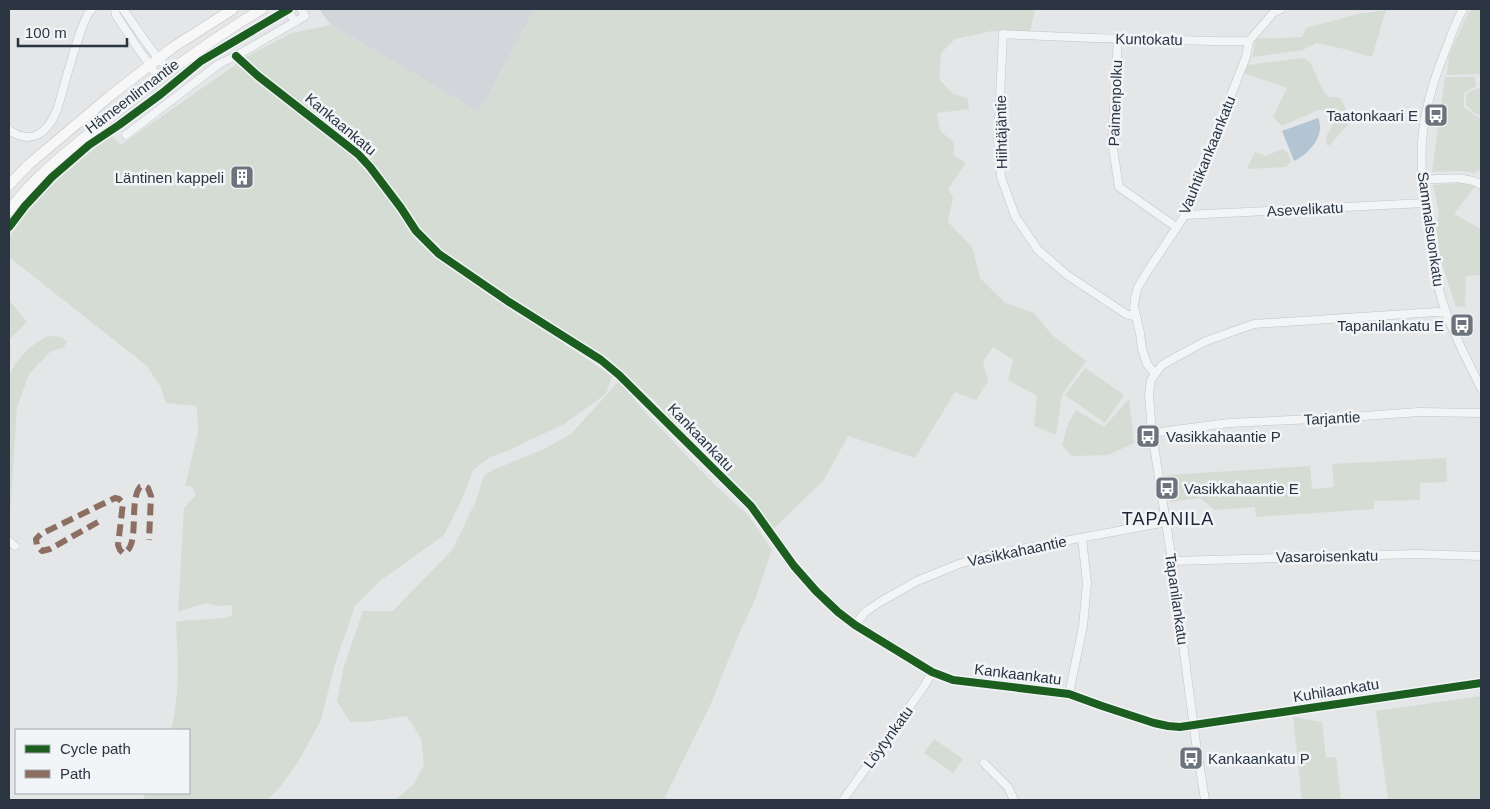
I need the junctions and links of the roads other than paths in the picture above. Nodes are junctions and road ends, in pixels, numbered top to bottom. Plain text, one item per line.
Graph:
1 (92, 9) edge
2 (115, 9) edge
3 (124, 9) edge
4 (233, 9) edge
5 (262, 9) edge
6 (287, 9) edge
7 (301, 9) edge
8 (1281, 9) edge
9 (1463, 9) edge
10 (295, 22) junction
11 (1003, 34) joint
12 (1118, 39) junction
13 (1249, 41) junction
14 (236, 56) junction
15 (158, 58) junction
16 (150, 64) junction
17 (169, 71) junction
18 (159, 78) junction
19 (9, 130) edge
20 (126, 135) dead end
21 (1422, 180) junction
22 (1481, 185) edge
23 (9, 186) edge
24 (1424, 203) junction
25 (9, 211) edge
26 (1185, 215) junction
27 (1176, 227) junction
28 (1446, 312) junction
29 (1136, 317) junction
30 (1155, 374) junction
31 (1481, 388) edge
32 (1481, 413) edge
33 (1152, 432) junction
34 (1166, 522) junction
35 (1082, 538) junction
36 (1481, 556) edge
37 (1172, 561) junction
38 (855, 625) junction
39 (932, 672) junction
40 (1481, 683) edge
41 (1069, 694) junction
42 (1194, 726) junction
43 (984, 764) dead end
44 (843, 800) edge
45 (1014, 800) edge
46 (1205, 800) edge

1 - 19 street
2 - 16 street
3 - 15 street
4 - 15 main road, Hämeenlinnantie
5 - 17 main road, Hämeenlinnantie
6 - 10 street
7 - 10 street
8 - 13 street
9 - 21 street, Sammalsuonkatu
10 - 14 street
11 - 12 street, Kuntokatu
11 - 29 street, Hiihtäjäntie
12 - 13 street, Kuntokatu
12 - 27 street, Paimenpolku
13 - 26 street, Vauhtikankaankatu
14 - 20 street
14 - 38 street, Kankaankatu
15 - 16 main road, Hämeenlinnantie
15 - 17 street
16 - 18 street
16 - 23 main road, Hämeenlinnantie
17 - 18 main road, Hämeenlinnantie
18 - 25 main road, Hämeenlinnantie
21 - 22 street
21 - 24 street, Sammalsuonkatu
24 - 26 street, Asevelikatu
24 - 28 street, Sammalsuonkatu
26 - 27 street, Vauhtikankaankatu
27 - 29 street, Vauhtikankaankatu
28 - 30 street
28 - 31 street, Sammalsuonkatu
29 - 30 street, Vauhtikankaankatu
30 - 33 street, Tapanilankatu
32 - 33 street, Tarjantie
33 - 34 street, Tapanilankatu
34 - 35 street, Vasikkahaantie
34 - 37 street, Tapanilankatu
35 - 38 street, Vasikkahaantie
35 - 41 street
36 - 37 street, Vasaroisenkatu
37 - 42 street, Tapanilankatu
38 - 39 street, Kankaankatu
39 - 41 street, Kankaankatu
39 - 44 street, Löytynkatu
40 - 42 street, Kuhilaankatu
41 - 42 street, Kankaankatu
42 - 46 street, Tapanilankatu
43 - 45 street

